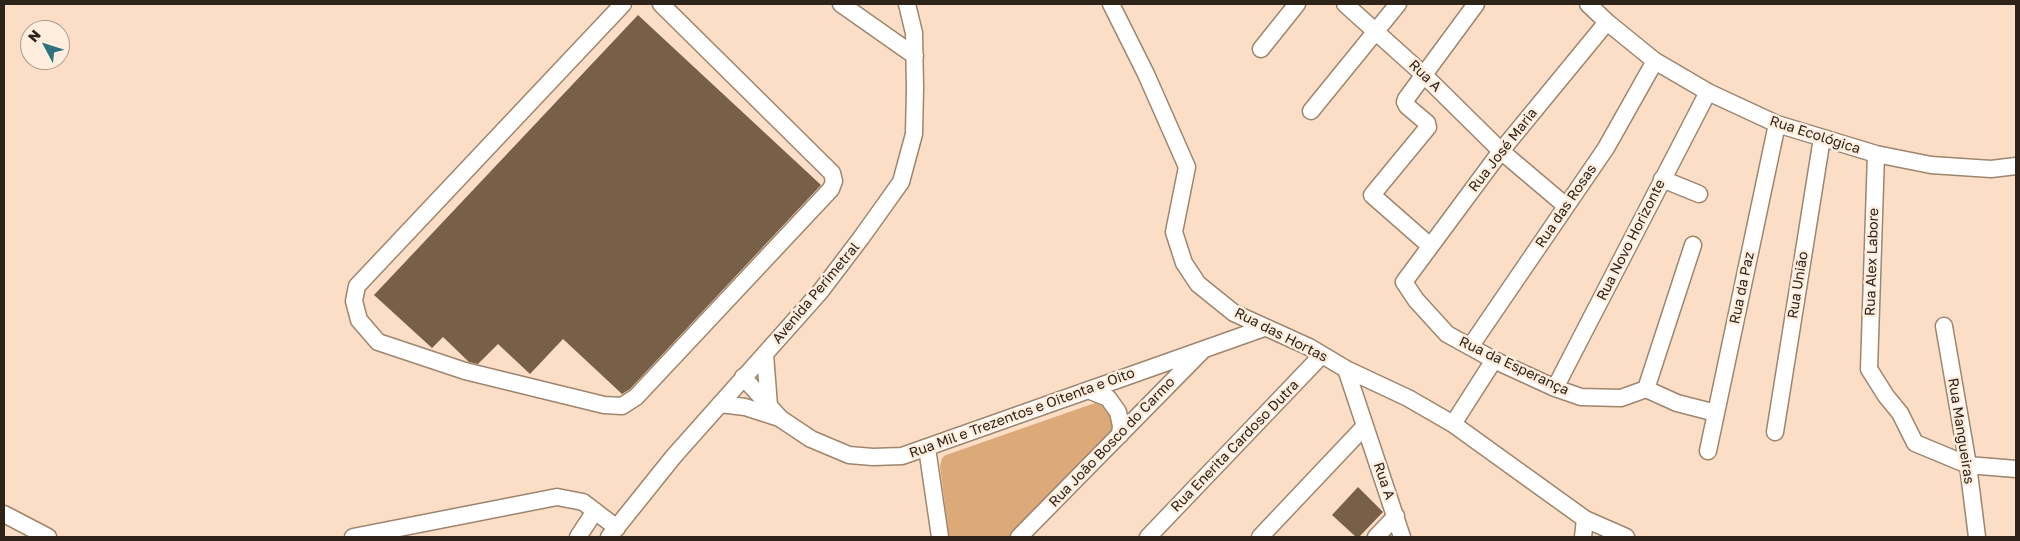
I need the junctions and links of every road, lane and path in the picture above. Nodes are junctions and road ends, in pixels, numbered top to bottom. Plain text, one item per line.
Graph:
1 (623, 4) edge
2 (662, 4) edge
3 (841, 4) edge
4 (907, 4) edge
5 (1111, 4) edge
6 (1297, 4) edge
7 (1345, 4) edge
8 (1398, 4) edge
9 (1476, 4) edge
10 (1588, 4) edge
11 (1606, 22) junction
12 (1376, 31) junction
13 (1262, 49) dead end
14 (915, 56) junction
15 (1655, 61) junction
16 (1424, 75) junction
17 (1708, 92) junction
18 (1311, 111) dead end
19 (1777, 124) junction
20 (1822, 138) junction
21 (1501, 151) junction
22 (1876, 154) junction
23 (2016, 166) edge
24 (1662, 179) junction
25 (1699, 194) dead end
26 (1566, 206) junction
27 (1430, 245) junction
28 (1692, 245) dead end
29 (1404, 282) joint
30 (1944, 326) dead end
31 (1264, 328) junction
32 (1206, 347) junction
33 (1470, 347) junction
34 (765, 354) junction
35 (1322, 354) junction
36 (1494, 360) junction
37 (1346, 369) junction
38 (743, 377) junction
39 (1555, 388) junction
40 (1646, 389) junction
41 (1088, 390) junction
42 (720, 404) junction
43 (769, 406) junction
44 (1716, 413) junction
45 (781, 419) junction
46 (1453, 424) junction
47 (1365, 426) junction
48 (1775, 432) dead end
49 (1120, 435) junction
50 (927, 448) junction
51 (1708, 451) dead end
52 (1968, 465) junction
53 (2016, 469) edge
54 (595, 511) junction
55 (4, 514) edge
56 (1396, 516) junction
57 (1585, 519) junction
58 (21, 531) edge
59 (613, 532) edge
60 (1025, 535) edge
61 (48, 537) edge
62 (352, 537) edge
63 (578, 537) edge
64 (940, 537) edge
65 (1148, 537) edge
66 (1260, 537) edge
67 (1376, 537) edge
68 (1402, 537) edge
69 (1583, 537) edge
70 (1626, 537) edge
71 (1977, 537) edge

1 - 2 street
3 - 14 street
4 - 14 street, Avenida Perimetral
5 - 31 street, Rua das Hortas
6 - 13 street
7 - 12 street, Rua A
8 - 12 street
9 - 16 street
10 - 11 street, Rua Ecológica
11 - 15 street, Rua Ecológica
11 - 21 street, Rua José Maria
12 - 16 street, Rua A
12 - 18 street
14 - 34 street, Avenida Perimetral
15 - 17 street, Rua Ecológica
15 - 26 street, Rua das Rosas
16 - 21 street, Rua A
16 - 27 street
17 - 19 street, Rua Ecológica
17 - 24 street, Rua Novo Horizonte
19 - 20 street, Rua Ecológica
19 - 44 street, Rua da Paz
20 - 22 street, Rua Ecológica
20 - 48 street, Rua União
21 - 26 street, Rua A
21 - 27 street, Rua José Maria
22 - 23 street, Rua Ecológica
22 - 52 street, Rua Alex Labore
24 - 25 street
24 - 39 street, Rua Novo Horizonte
26 - 33 street, Rua das Rosas
27 - 29 street, Rua José Maria
28 - 40 street
29 - 33 street, Rua da Esperança
30 - 52 street, Rua Mangueiras
31 - 32 street, Rua Mil e Trezentos e Oitenta e Oito
31 - 35 street, Rua das Hortas
32 - 41 street, Rua Mil e Trezentos e Oitenta e Oito
32 - 49 street, Rua João Bosco do Carmo
33 - 36 street, Rua da Esperança
34 - 38 street, Avenida Perimetral
34 - 43 street
35 - 37 street, Rua das Hortas
35 - 65 street, Rua Enerita Cardoso Dutra
36 - 39 street, Rua da Esperança
36 - 46 street
37 - 46 street, Rua das Hortas
37 - 47 street, Rua A
38 - 42 street, Avenida Perimetral
38 - 43 street, Rua Mil e Trezentos e Oitenta e Oito
39 - 40 street, Rua da Esperança
40 - 44 street
41 - 49 street
41 - 50 street, Rua Mil e Trezentos e Oitenta e Oito
42 - 45 street, Rua Mil e Trezentos e Oitenta e Oito
42 - 59 street, Avenida Perimetral
43 - 45 street, Rua Mil e Trezentos e Oitenta e Oito
44 - 51 street, Rua da Paz
45 - 50 street, Rua Mil e Trezentos e Oitenta e Oito
46 - 57 street, Rua das Hortas
47 - 56 street, Rua A
47 - 66 street
49 - 60 street, Rua João Bosco do Carmo
50 - 64 street
52 - 53 street
52 - 71 street, Rua Mangueiras
54 - 59 street
54 - 62 street
54 - 63 street
55 - 58 street
56 - 67 street
56 - 68 street, Rua A
57 - 69 street
57 - 70 street, Rua das Hortas
58 - 61 street

